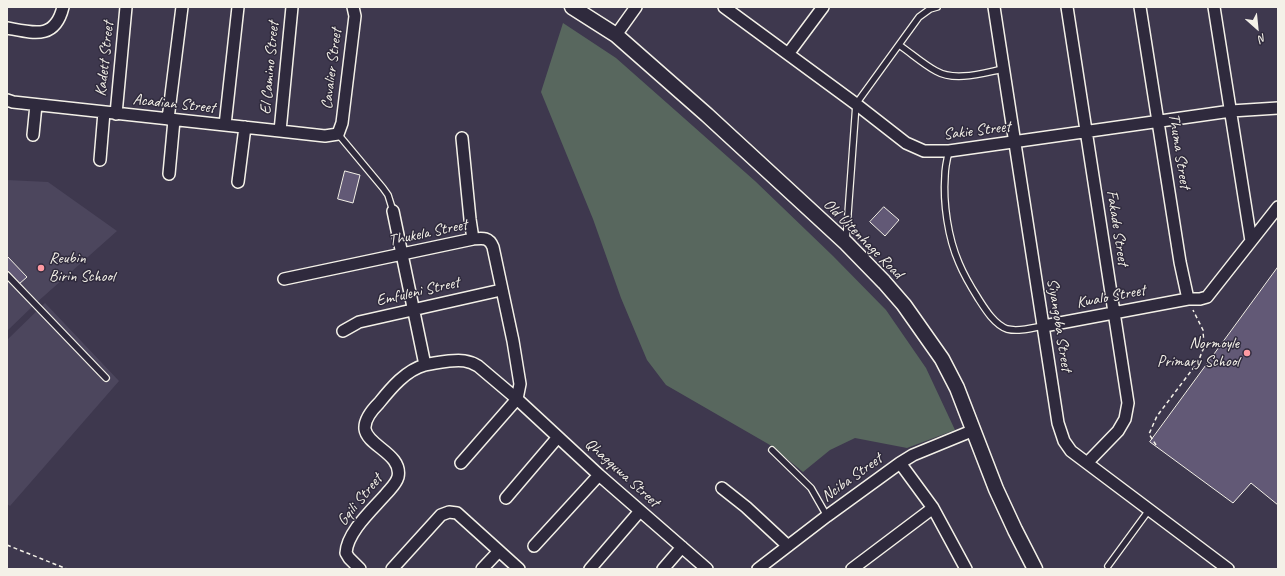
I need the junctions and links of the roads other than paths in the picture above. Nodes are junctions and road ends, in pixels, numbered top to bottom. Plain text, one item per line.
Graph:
1 (63, 7) edge
2 (126, 7) edge
3 (182, 7) edge
4 (238, 7) edge
5 (292, 7) edge
6 (354, 7) edge
7 (572, 7) edge
8 (636, 7) edge
9 (823, 7) edge
10 (937, 7) edge
11 (994, 7) edge
12 (1067, 7) edge
13 (1140, 7) edge
14 (1214, 7) edge
15 (731, 9) edge
16 (7, 28) edge
17 (616, 35) junction
18 (899, 44) junction
19 (788, 54) junction
20 (1003, 69) junction
21 (7, 100) edge
22 (856, 104) junction
23 (36, 105) junction
24 (1278, 108) edge
25 (104, 112) junction
26 (1231, 112) junction
27 (116, 114) junction
28 (171, 120) junction
29 (1159, 122) junction
30 (225, 125) junction
31 (245, 127) junction
32 (280, 131) junction
33 (1086, 131) junction
34 (338, 134) junction
35 (33, 135) dead end
36 (462, 138) dead end
37 (1015, 142) junction
38 (949, 151) junction
39 (100, 160) dead end
40 (169, 174) dead end
41 (238, 182) dead end
42 (1278, 207) edge
43 (393, 211) joint
44 (473, 239) junction
45 (1251, 241) junction
46 (846, 243) junction
47 (402, 255) junction
48 (7, 275) edge
49 (284, 279) dead end
50 (501, 290) junction
51 (1188, 299) junction
52 (413, 310) junction
53 (1114, 313) junction
54 (1044, 326) junction
55 (343, 332) dead end
56 (425, 364) junction
57 (106, 378) dead end
58 (517, 399) junction
59 (974, 430) junction
60 (558, 437) junction
61 (772, 450) dead end
62 (461, 463) dead end
63 (900, 463) junction
64 (1087, 463) junction
65 (599, 476) junction
66 (722, 488) dead end
67 (506, 498) dead end
68 (933, 508) junction
69 (1149, 510) junction
70 (640, 512) junction
71 (827, 516) junction
72 (534, 546) dead end
73 (788, 546) junction
74 (682, 547) junction
75 (499, 551) junction
76 (1108, 566) dead end
77 (962, 567) edge
78 (360, 569) edge
79 (392, 569) edge
80 (482, 569) edge
81 (519, 569) edge
82 (590, 569) edge
83 (662, 569) edge
84 (707, 569) edge
85 (758, 569) edge
86 (852, 569) edge
87 (1035, 569) edge
88 (1228, 569) edge

1 - 16 street
2 - 27 street, Kadett Street
3 - 28 street
4 - 30 street
5 - 32 street, El Camino Street
6 - 34 street, Cavalier Street
7 - 17 street, Old Uitenhage Road
8 - 17 street
9 - 19 street
10 - 18 lane
11 - 20 street, Siyangoba Street
12 - 33 street, Fakade Street
13 - 29 street, Thuma Street
14 - 26 street
15 - 19 street, Sakie Street
17 - 46 street, Old Uitenhage Road
18 - 20 lane
18 - 22 lane
19 - 22 street, Sakie Street
20 - 37 street, Siyangoba Street
21 - 23 street, Acadian Street
22 - 38 street, Sakie Street
22 - 46 lane
23 - 25 street, Acadian Street
23 - 35 street
24 - 26 street, Sakie Street
25 - 27 street, Acadian Street
25 - 39 street
26 - 29 street, Sakie Street
26 - 45 street
27 - 28 street, Acadian Street
28 - 30 street, Acadian Street
28 - 40 street
29 - 33 street, Sakie Street
29 - 51 street, Thuma Street
30 - 31 street, Acadian Street
31 - 32 street, Acadian Street
31 - 41 street
32 - 34 street, Acadian Street
33 - 37 street, Sakie Street
33 - 53 street, Fakade Street
34 - 43 lane
36 - 44 street
37 - 38 street, Sakie Street
37 - 54 street, Siyangoba Street
38 - 54 lane, Kwalo Street
42 - 45 street, Kwalo Street
43 - 47 street
44 - 47 street, Thukela Street
44 - 50 street, Thukela Street
45 - 51 street, Kwalo Street
46 - 59 street, Old Uitenhage Road
47 - 49 street, Thukela Street
47 - 52 street
48 - 57 lane
50 - 52 street, Emfuleni Street
50 - 58 street, Thukela Street
51 - 53 street, Kwalo Street
52 - 55 street, Emfuleni Street
52 - 56 street
53 - 54 street, Kwalo Street
53 - 64 street, Fakade Street
54 - 64 street, Siyangoba Street
56 - 58 street, Gqili Street
56 - 78 street, Gqili Street
58 - 60 street, Qhagquwa Street
58 - 62 street
59 - 63 street, Nciba Street
59 - 87 street, Old Uitenhage Road
60 - 65 street, Qhagquwa Street
60 - 67 street
61 - 71 lane
63 - 68 street
63 - 71 street, Nciba Street
64 - 69 street, Siyangoba Street
65 - 70 street, Qhagquwa Street
65 - 72 street
66 - 73 street
68 - 77 street
68 - 86 street
69 - 76 lane
69 - 88 street, Siyangoba Street
70 - 74 street, Qhagquwa Street
70 - 82 street
71 - 73 street, Nciba Street
73 - 85 street, Nciba Street
74 - 83 street
74 - 84 street, Qhagquwa Street
75 - 79 street
75 - 80 street
75 - 81 street

